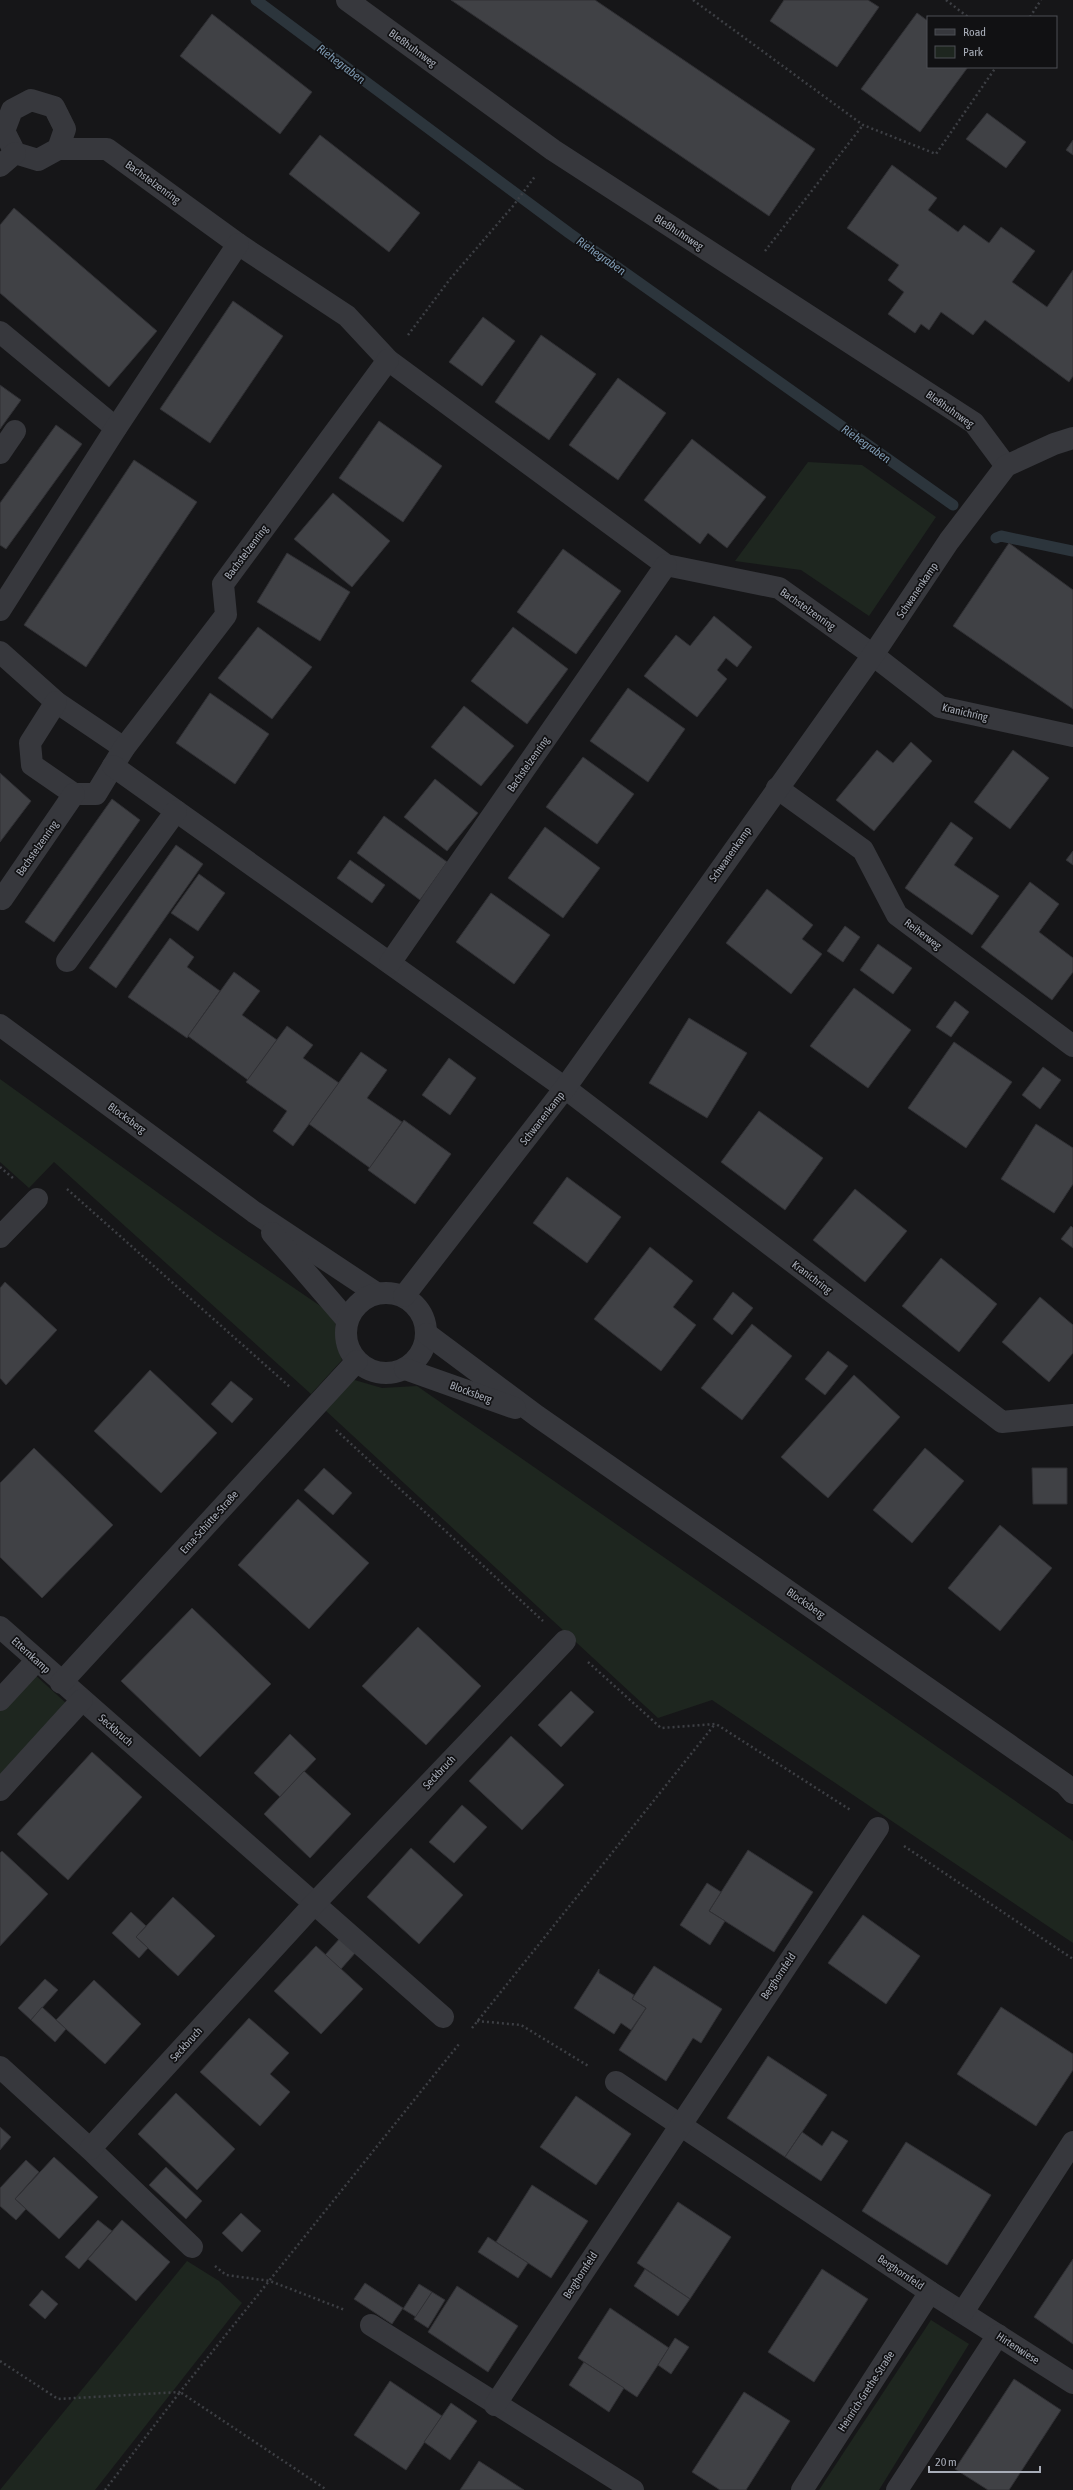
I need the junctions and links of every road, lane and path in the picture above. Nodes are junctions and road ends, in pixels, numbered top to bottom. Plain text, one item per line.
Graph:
1 (347, 0) edge
2 (693, 0) edge
3 (946, 0) edge
4 (1041, 0) edge
5 (967, 16) edge
6 (1031, 16) edge
7 (995, 68) edge
8 (863, 125) junction
9 (58, 149) junction
10 (8, 160) edge
11 (527, 187) dead end
12 (238, 244) junction
13 (746, 276) junction
14 (0, 332) edge
15 (388, 360) junction
16 (116, 428) junction
17 (15, 431) dead end
18 (1073, 438) edge
19 (0, 453) edge
20 (1006, 466) junction
21 (666, 565) junction
22 (0, 610) edge
23 (0, 652) edge
24 (873, 655) junction
25 (56, 702) junction
26 (1073, 736) edge
27 (119, 757) junction
28 (777, 788) junction
29 (74, 794) junction
30 (176, 811) junction
31 (0, 898) edge
32 (67, 961) dead end
33 (390, 963) junction
34 (0, 1025) edge
35 (1073, 1046) edge
36 (565, 1088) junction
37 (0, 1167) edge
38 (37, 1199) junction
39 (254, 1212) junction
40 (0, 1237) edge
41 (376, 1293) junction
42 (404, 1296) junction
43 (347, 1320) junction
44 (427, 1334) junction
45 (357, 1361) junction
46 (405, 1368) junction
47 (313, 1408) junction
48 (1073, 1415) edge
49 (537, 1416) junction
50 (0, 1627) edge
51 (564, 1641) junction
52 (37, 1660) junction
53 (61, 1683) junction
54 (0, 1700) edge
55 (82, 1700) junction
56 (716, 1724) junction
57 (0, 1790) edge
58 (1073, 1793) edge
59 (878, 1828) junction
60 (315, 1903) junction
61 (1073, 1959) edge
62 (443, 2017) joint
63 (478, 2021) junction
64 (468, 2033) dead end
65 (463, 2039) dead end
66 (0, 2067) edge
67 (616, 2082) joint
68 (679, 2125) junction
69 (1073, 2142) edge
70 (90, 2149) junction
71 (192, 2247) joint
72 (270, 2281) junction
73 (930, 2292) junction
74 (963, 2312) junction
75 (371, 2325) joint
76 (998, 2335) junction
77 (0, 2361) edge
78 (1073, 2383) edge
79 (180, 2392) junction
80 (495, 2405) junction
81 (106, 2490) edge
82 (327, 2490) edge
83 (633, 2490) edge
84 (802, 2490) edge
85 (897, 2490) edge

1 - 13 street, Bleßhuhnweg
2 - 8 path
3 - 5 path
4 - 6 path
7 - 8 path
8 - 13 path
9 - 10 street, Bachstelzenring
9 - 10 street, Bachstelzenring
9 - 12 street, Bachstelzenring
11 - 15 path
12 - 15 street, Bachstelzenring
12 - 16 street
13 - 20 street, Bleßhuhnweg
14 - 16 street
15 - 21 street, Bachstelzenring
15 - 27 street, Bachstelzenring
16 - 22 street
17 - 19 street
18 - 20 street, Schwanenkamp
20 - 24 street, Schwanenkamp
21 - 24 street, Bachstelzenring
21 - 33 street, Bachstelzenring
23 - 25 street
24 - 26 street, Kranichring
24 - 28 street, Schwanenkamp
25 - 27 street
25 - 29 street
27 - 29 street, Bachstelzenring
27 - 30 street
28 - 35 street, Reiherweg
28 - 36 street, Schwanenkamp
29 - 31 street, Bachstelzenring
30 - 32 street
30 - 33 street
33 - 36 street
34 - 39 street, Blocksberg
36 - 42 street, Schwanenkamp
36 - 48 street, Kranichring
37 - 38 path
38 - 40 street
38 - 47 path
39 - 41 street, Blocksberg
39 - 43 street, Blocksberg
41 - 42 street
41 - 43 street
42 - 44 street
43 - 45 street
44 - 46 street
44 - 49 street, Blocksberg
45 - 46 street
45 - 47 street, Erna-Schütte-Straße
46 - 49 street, Blocksberg
47 - 51 path
47 - 53 street, Erna-Schütte-Straße
49 - 58 street, Blocksberg
50 - 52 street, Etternkamp
51 - 56 path
51 - 60 street, Seckbruch
52 - 53 street, Etternkamp
52 - 54 street
53 - 55 street, Seckbruch
55 - 57 street
55 - 60 street, Seckbruch
56 - 59 path
56 - 63 path
59 - 61 path
59 - 68 street, Berghornfeld
60 - 62 street, Seckbruch
60 - 70 street, Seckbruch
62 - 63 path
63 - 64 path
63 - 67 path
65 - 72 path
66 - 70 street
67 - 68 street, Berghornfeld
68 - 73 street, Berghornfeld
68 - 80 street, Berghornfeld
69 - 74 street
70 - 71 street
71 - 72 path
72 - 75 path
72 - 79 path
73 - 74 street, Berghornfeld
73 - 84 street, Heinrich-Grethe-Straße
74 - 76 street, Hirtenwiese
75 - 80 street
76 - 78 street, Hirtenwiese
76 - 85 street
77 - 79 path
79 - 81 path
79 - 82 path
80 - 83 street

